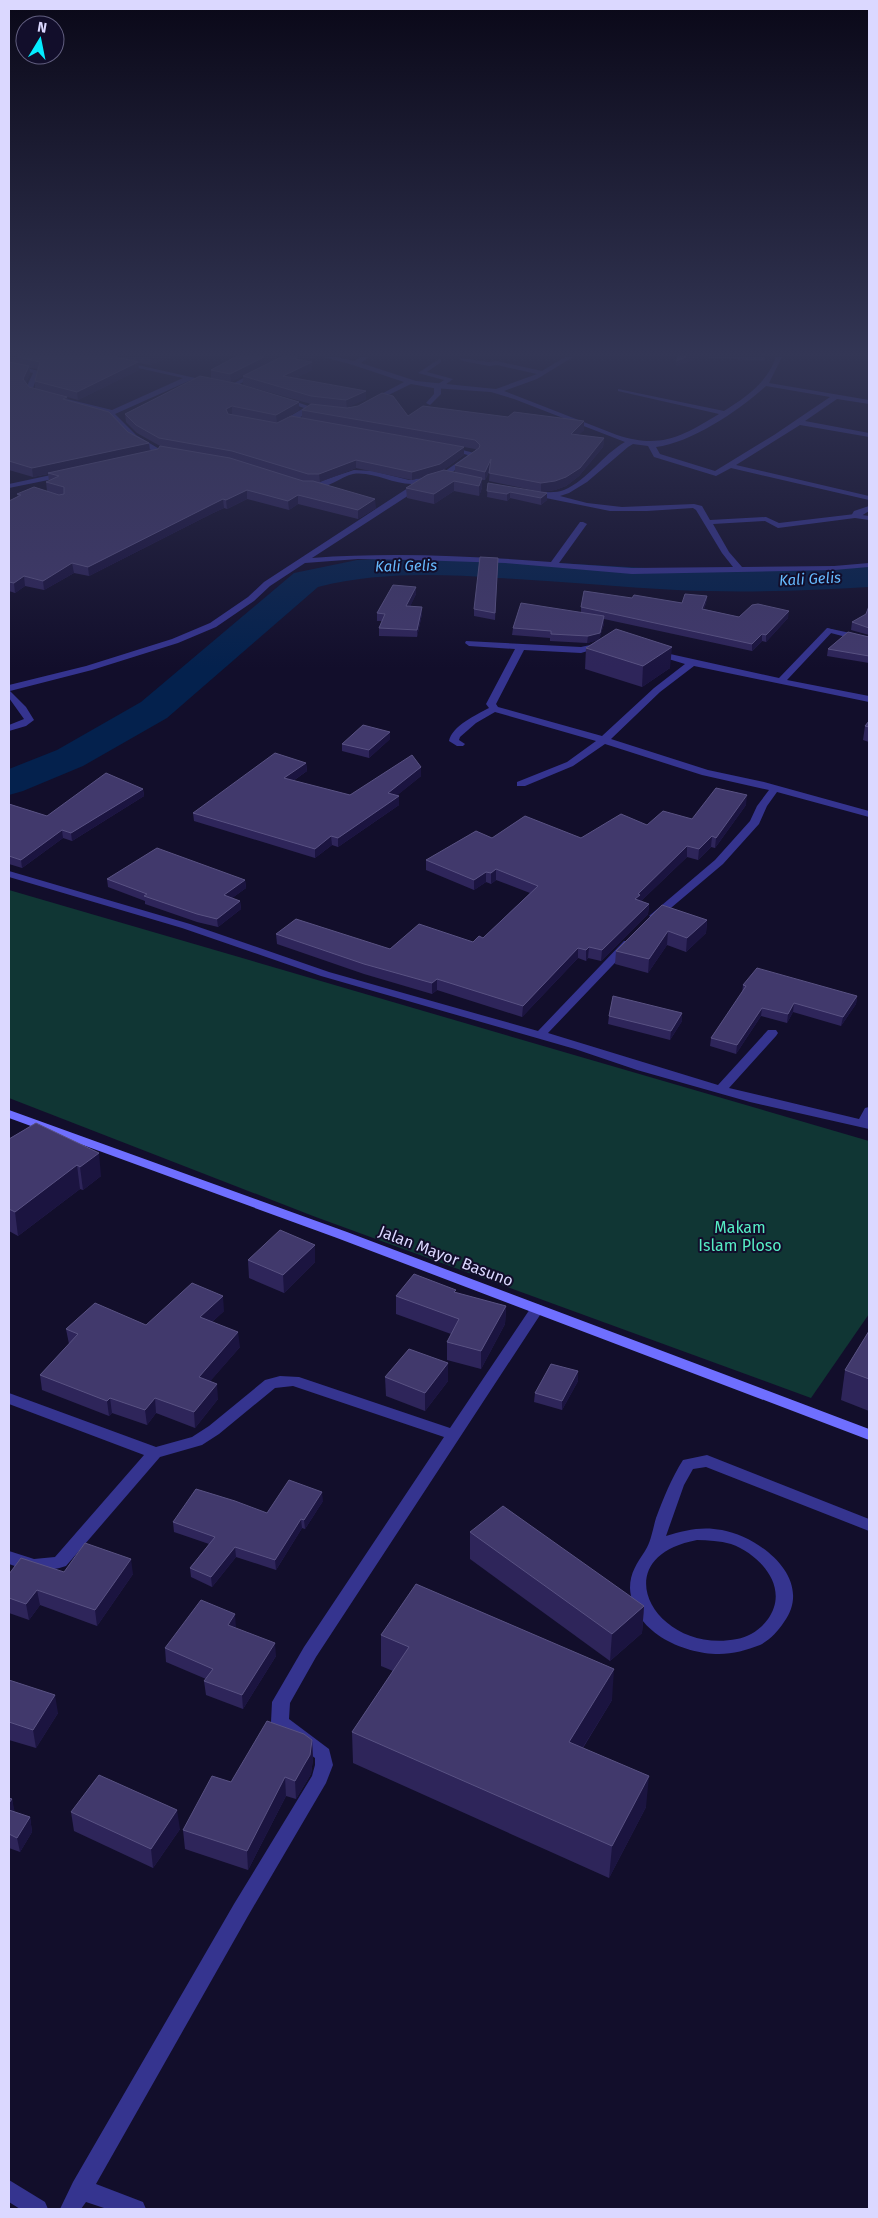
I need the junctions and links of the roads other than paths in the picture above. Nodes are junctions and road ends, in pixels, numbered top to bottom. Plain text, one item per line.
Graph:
1 (465, 461) edge
2 (607, 461) edge
3 (674, 461) edge
4 (739, 461) edge
5 (731, 466) junction
6 (75, 472) edge
7 (444, 476) junction
8 (459, 479) edge
9 (422, 483) junction
10 (12, 485) edge
11 (301, 485) edge
12 (314, 487) junction
13 (35, 490) edge
14 (332, 491) edge
15 (523, 492) edge
16 (552, 496) junction
17 (869, 498) edge
18 (378, 503) dead end
19 (387, 506) junction
20 (869, 508) edge
21 (854, 516) junction
22 (869, 518) edge
23 (708, 522) junction
24 (583, 524) dead end
25 (303, 561) junction
26 (553, 565) junction
27 (869, 565) edge
28 (739, 569) junction
29 (869, 640) edge
30 (609, 642) edge
31 (469, 643) dead end
32 (521, 647) junction
33 (647, 650) edge
34 (692, 663) junction
35 (781, 681) junction
36 (9, 688) edge
37 (9, 693) edge
38 (869, 699) edge
39 (494, 709) junction
40 (9, 728) edge
41 (604, 740) junction
42 (460, 744) dead end
43 (521, 784) dead end
44 (775, 788) junction
45 (869, 814) edge
46 (9, 874) edge
47 (772, 1033) dead end
48 (540, 1035) junction
49 (720, 1090) junction
50 (869, 1111) edge
51 (9, 1114) edge
52 (866, 1125) edge
53 (53, 1130) junction
54 (38, 1139) edge
55 (537, 1309) junction
56 (9, 1398) edge
57 (454, 1435) junction
58 (869, 1436) edge
59 (155, 1452) junction
60 (869, 1525) edge
61 (653, 1551) junction
62 (9, 1557) edge
63 (80, 2189) junction
64 (9, 2190) edge
65 (38, 2209) edge
66 (70, 2209) edge
67 (136, 2209) edge

1 - 7 street
2 - 16 street
3 - 5 street
4 - 5 street
5 - 17 street
6 - 10 street
7 - 8 street
7 - 9 street
9 - 12 street
9 - 19 street
10 - 13 street
11 - 12 street
12 - 14 street
15 - 16 street
16 - 23 street
18 - 19 street
19 - 25 street
20 - 21 street
21 - 22 street
21 - 23 street
23 - 28 street
24 - 26 street
25 - 26 street
25 - 36 street
26 - 28 street
27 - 28 street
29 - 35 street
30 - 32 street
31 - 32 street
32 - 39 street
33 - 34 street
34 - 35 street
34 - 41 street
35 - 38 street
37 - 40 street
39 - 41 street
39 - 42 street
41 - 43 street
41 - 44 street
44 - 45 street
44 - 48 street
46 - 48 street
47 - 49 street
48 - 49 street
49 - 52 street
50 - 52 street
51 - 53 main road, Jalan Mayor Basuno
53 - 54 street
53 - 55 main road, Jalan Mayor Basuno
55 - 57 street
55 - 58 main road, Jalan Mayor Basuno
56 - 59 street
57 - 59 street
57 - 63 street
59 - 62 street
60 - 61 street
61 - 61 street
63 - 66 street
63 - 67 street
64 - 65 street

